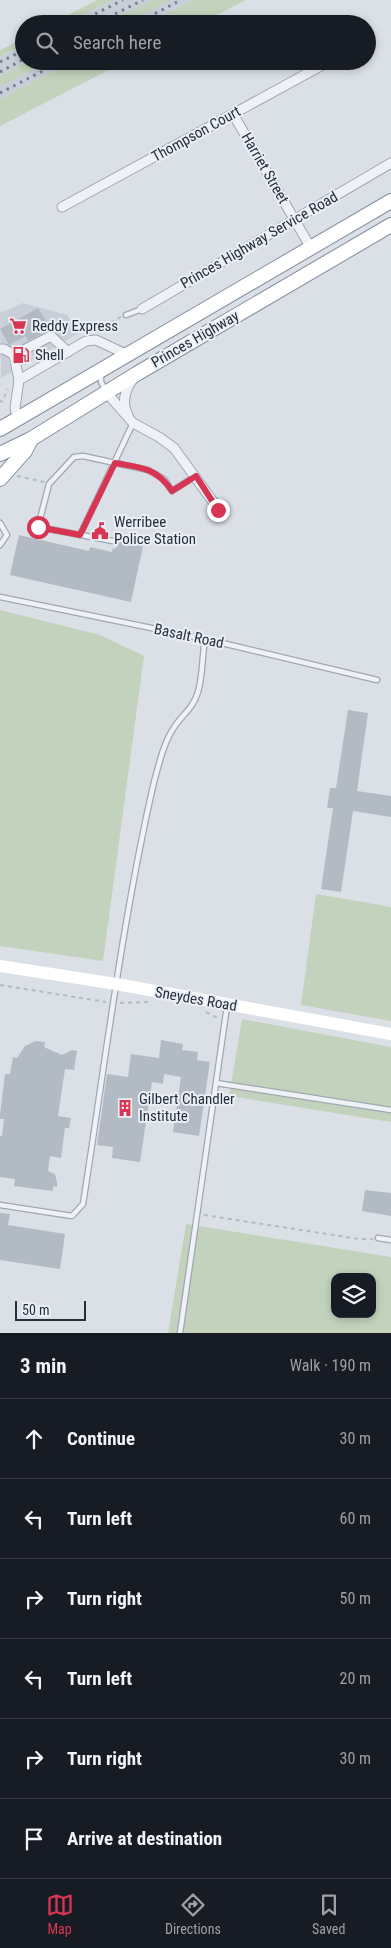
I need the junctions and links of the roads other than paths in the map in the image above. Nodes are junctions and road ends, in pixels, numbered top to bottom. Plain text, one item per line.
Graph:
1 (314, 70) edge
2 (233, 114) junction
3 (391, 163) edge
4 (391, 201) edge
5 (62, 207) dead end
6 (294, 219) junction
7 (391, 225) edge
8 (311, 248) junction
9 (321, 266) junction
10 (142, 309) joint
11 (126, 315) road end
12 (0, 349) edge
13 (68, 352) junction
14 (14, 355) junction
15 (128, 355) junction
16 (102, 370) junction
17 (138, 373) junction
18 (19, 380) junction
19 (106, 392) junction
20 (1, 406) edge
21 (17, 419) junction
22 (133, 423) junction
23 (0, 429) edge
24 (31, 439) junction
25 (0, 454) edge
26 (115, 463) junction
27 (196, 476) junction
28 (6, 477) edge
29 (218, 510) dead end
30 (0, 523) edge
31 (80, 535) junction
32 (113, 541) dead end
33 (0, 545) edge
34 (0, 597) edge
35 (205, 639) junction
36 (377, 680) dead end
37 (0, 966) edge
38 (116, 984) junction
39 (227, 1004) junction
40 (391, 1034) edge
41 (216, 1082) junction
42 (391, 1110) edge
43 (0, 1205) edge
44 (378, 1238) road end
45 (391, 1240) edge
46 (180, 1333) edge

1 - 2 street, Thompson Court
2 - 5 street, Thompson Court
2 - 6 street, Harriet Street
3 - 6 street, Princes Highway Service Road
4 - 8 highway, Princes Highway
6 - 8 street, Harriet Street
6 - 10 street, Princes Highway Service Road
7 - 9 highway, Princes Highway
8 - 9 highway
8 - 15 highway, Princes Highway
9 - 17 highway, Princes Highway
10 - 11 lane, Princes Highway Service Road
12 - 14 street
13 - 14 street
13 - 15 street
13 - 18 street
14 - 18 street
15 - 16 highway, Princes Highway
16 - 19 lane
16 - 21 highway, Princes Highway
17 - 19 highway, Princes Highway
17 - 22 street
18 - 21 street
19 - 22 street
19 - 24 highway, Princes Highway
20 - 21 highway
21 - 23 highway, Princes Highway
22 - 26 lane
22 - 27 street
24 - 25 highway, Princes Highway
24 - 28 highway
26 - 27 lane
26 - 31 lane
26 - 31 lane
27 - 29 street
30 - 33 lane
31 - 32 lane
34 - 35 lane, Basalt Road
35 - 36 lane, Basalt Road
35 - 38 lane
37 - 38 main road, Sneydes Road
38 - 39 main road, Sneydes Road
38 - 43 lane
39 - 40 main road, Sneydes Road
39 - 41 lane
41 - 42 lane
41 - 46 lane
44 - 45 lane

